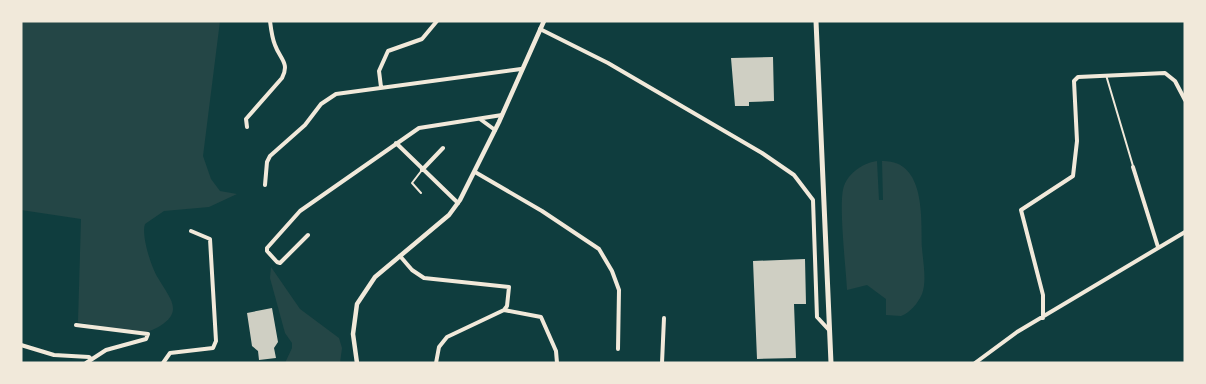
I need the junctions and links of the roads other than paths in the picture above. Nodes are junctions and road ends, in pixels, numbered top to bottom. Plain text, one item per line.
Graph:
1 (270, 21) edge
2 (437, 21) edge
3 (544, 21) edge
4 (816, 21) edge
5 (540, 29) junction
6 (521, 69) junction
7 (1106, 75) junction
8 (381, 87) junction
9 (1185, 100) edge
10 (502, 115) junction
11 (480, 119) junction
12 (247, 127) dead end
13 (495, 130) junction
14 (396, 143) junction
15 (443, 148) dead end
16 (1133, 167) joint
17 (422, 170) junction
18 (475, 172) junction
19 (264, 185) dead end
20 (421, 193) dead end
21 (458, 203) junction
22 (191, 231) dead end
23 (1185, 232) edge
24 (308, 235) dead end
25 (1158, 247) junction
26 (400, 256) junction
27 (504, 310) junction
28 (664, 318) dead end
29 (1042, 318) junction
30 (76, 325) dead end
31 (829, 330) junction
32 (21, 345) edge
33 (618, 349) dead end
34 (91, 359) junction
35 (86, 363) edge
36 (163, 363) edge
37 (357, 363) edge
38 (436, 363) edge
39 (557, 363) edge
40 (662, 363) edge
41 (831, 363) edge
42 (975, 363) edge

1 - 12 street
2 - 8 street
3 - 5 street
4 - 31 main road
5 - 6 street
5 - 31 street
6 - 8 street
6 - 10 street
7 - 9 street
7 - 16 lane
7 - 29 street
8 - 19 street
10 - 11 street
10 - 13 street
11 - 13 street
11 - 14 street
13 - 18 street
14 - 17 street
14 - 24 street
15 - 17 street
16 - 25 street
17 - 20 lane
17 - 21 street
18 - 21 street
18 - 33 street
21 - 26 street
22 - 36 street
23 - 25 street
25 - 29 street
26 - 27 street
26 - 37 street
27 - 38 street
27 - 39 street
28 - 40 street
29 - 42 street
30 - 34 street
31 - 41 main road
32 - 34 street
34 - 35 street

